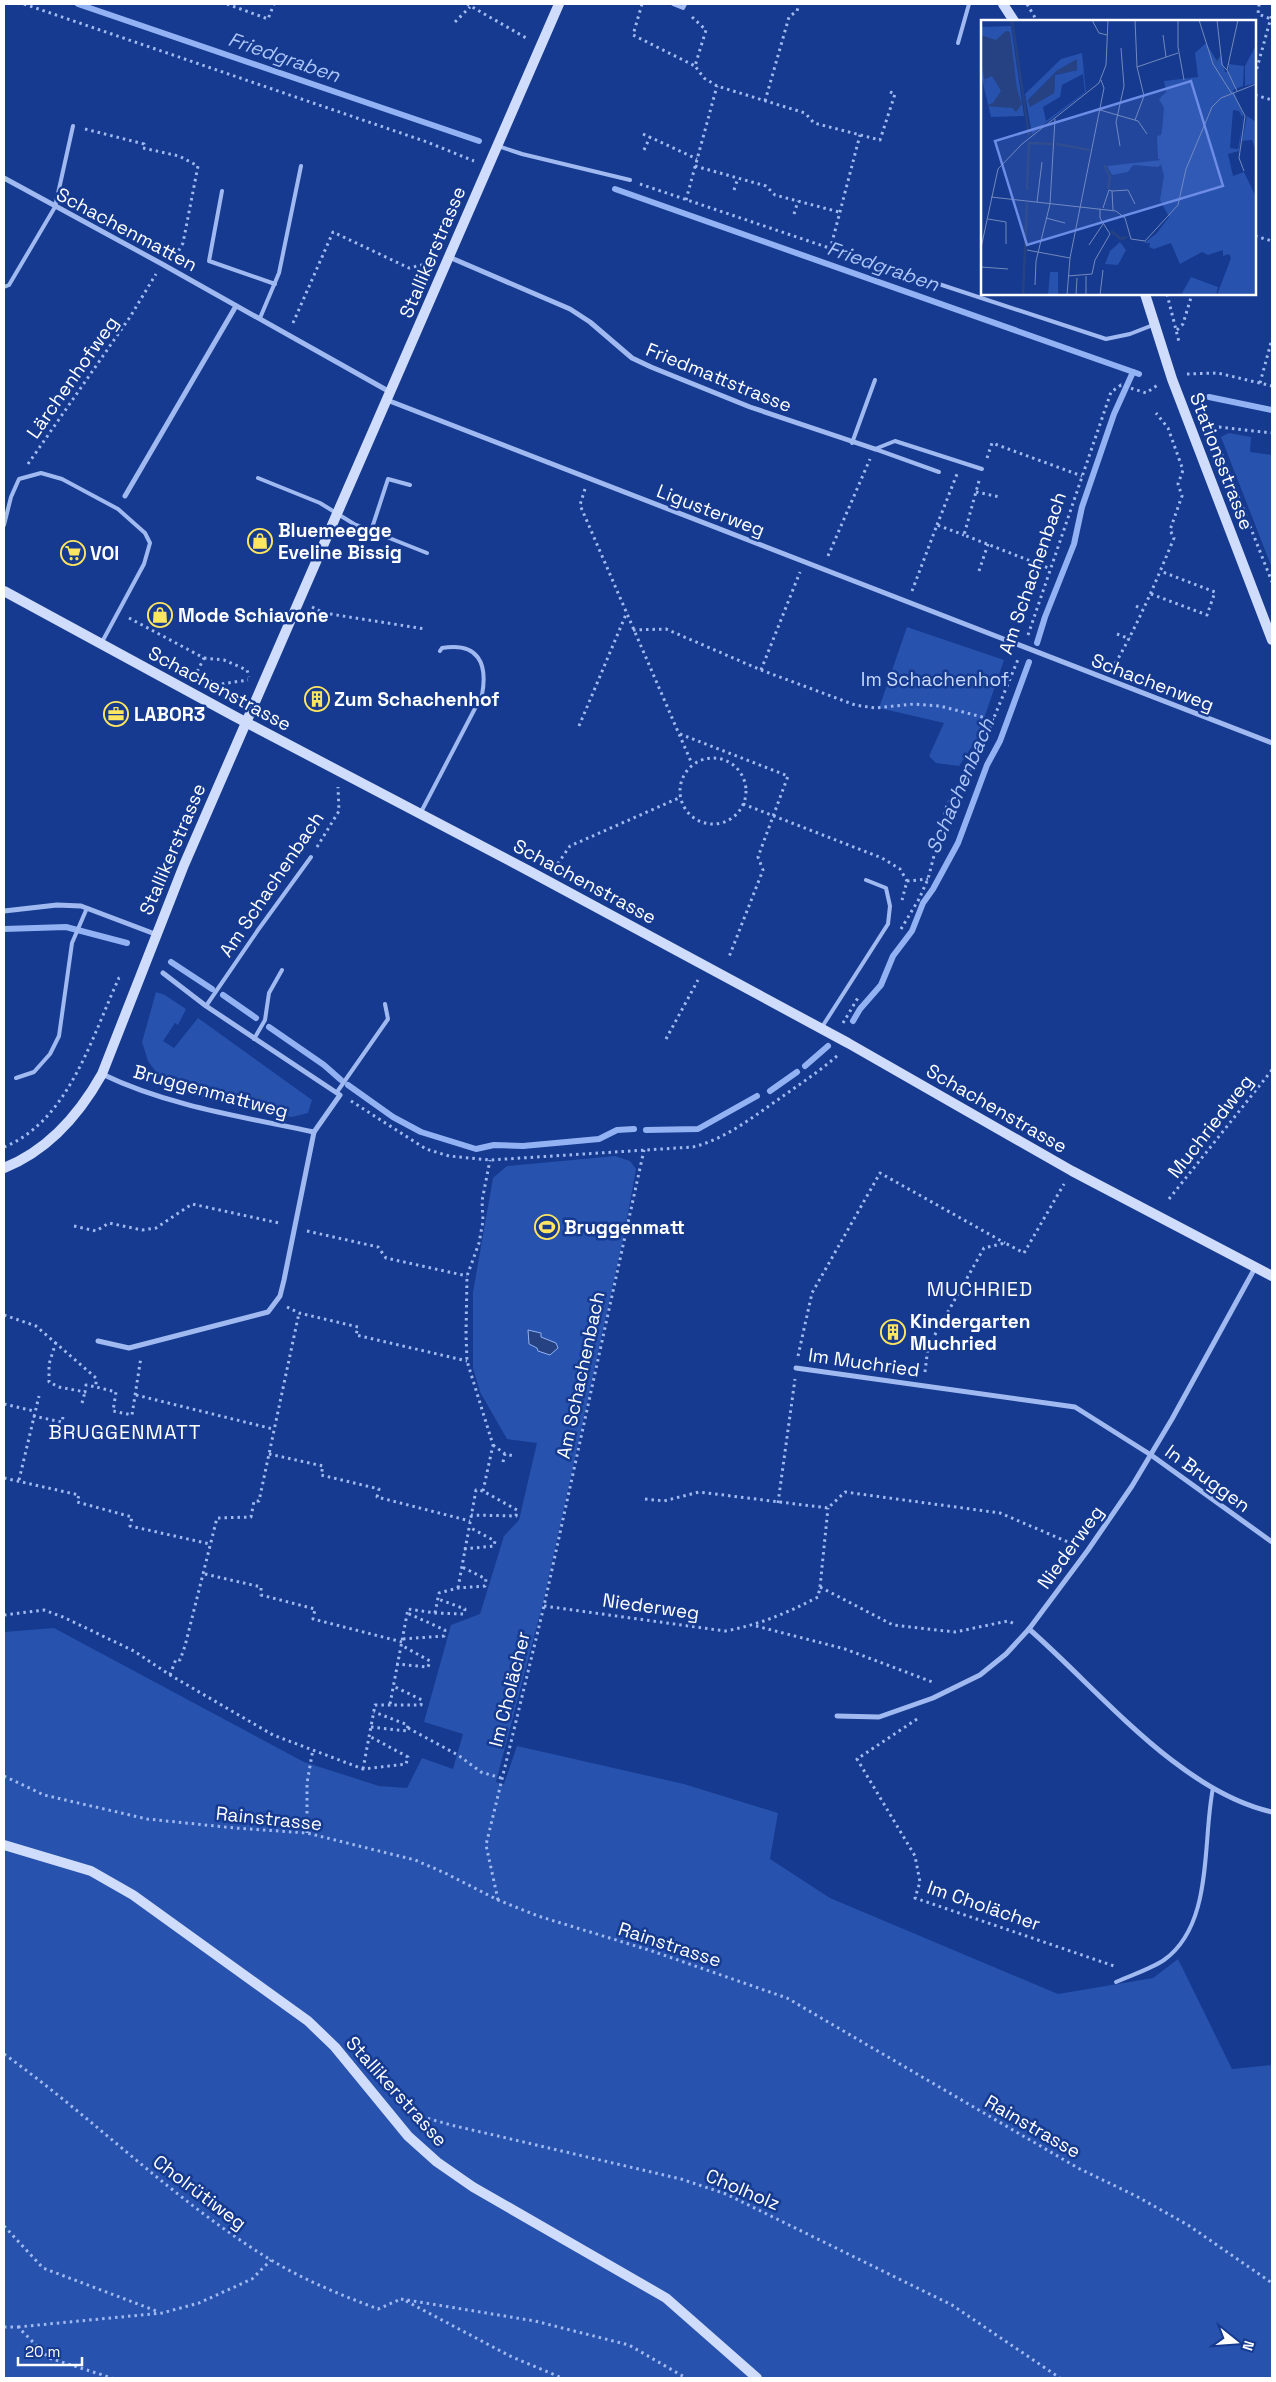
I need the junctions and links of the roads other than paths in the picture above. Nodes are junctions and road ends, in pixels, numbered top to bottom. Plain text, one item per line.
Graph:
1 (559, 4) edge
2 (673, 4) edge
3 (969, 4) edge
4 (1002, 4) edge
5 (684, 6) edge
6 (1013, 20) edge
7 (958, 43) dead end
8 (73, 126) road end
9 (498, 146) junction
10 (301, 166) dead end
11 (4, 178) edge
12 (630, 180) road end
13 (222, 191) dead end
14 (55, 207) junction
15 (449, 257) junction
16 (857, 258) road end
17 (275, 284) junction
18 (4, 287) edge
19 (1145, 295) edge
20 (236, 306) junction
21 (260, 318) junction
22 (1154, 324) junction
23 (875, 380) dead end
24 (388, 396) junction
25 (852, 443) junction
26 (874, 449) junction
27 (982, 469) road end
28 (939, 472) dead end
29 (258, 478) dead end
30 (410, 485) dead end
31 (125, 496) dead end
32 (337, 513) junction
33 (4, 525) edge
34 (371, 531) junction
35 (427, 553) dead end
36 (4, 592) edge
37 (1272, 640) edge
38 (101, 644) junction
39 (1024, 648) joint
40 (440, 651) dead end
41 (247, 722) junction
42 (1272, 743) edge
43 (420, 814) junction
44 (311, 857) road end
45 (866, 880) dead end
46 (87, 908) junction
47 (4, 911) edge
48 (155, 934) junction
49 (282, 970) dead end
50 (163, 973) dead end
51 (385, 1004) dead end
52 (206, 1006) junction
53 (821, 1028) junction
54 (254, 1038) junction
55 (102, 1074) junction
56 (16, 1078) dead end
57 (339, 1094) junction
58 (314, 1132) junction
59 (4, 1168) edge
60 (1255, 1268) junction
61 (1272, 1276) edge
62 (98, 1341) dead end
63 (796, 1368) road end
64 (1151, 1455) junction
65 (1272, 1542) edge
66 (1029, 1628) junction
67 (837, 1716) dead end
68 (1213, 1788) junction
69 (1272, 1812) edge
70 (4, 1845) edge
71 (1116, 1982) dead end
72 (757, 2378) edge

1 - 9 street, Stallikerstrasse
2 - 5 lane
3 - 7 lane
4 - 6 street
8 - 14 lane
9 - 12 lane
9 - 15 street, Stallikerstrasse
10 - 17 lane
11 - 14 street, Schachenmatten
13 - 17 lane
14 - 18 lane
14 - 20 street, Schachenmatten
15 - 24 street, Stallikerstrasse
15 - 25 street, Friedmattstrasse
16 - 22 lane
17 - 21 lane
19 - 22 street, Stationsstrasse
20 - 21 street, Schachenmatten
20 - 31 street
21 - 24 street, Schachenmatten
22 - 37 street, Stationsstrasse
23 - 25 lane
24 - 32 street, Stallikerstrasse
24 - 39 street, Ligusterweg
25 - 26 street, Friedmattstrasse
26 - 27 lane
26 - 28 lane, Friedmattstrasse
29 - 32 lane
30 - 34 lane
32 - 34 lane
32 - 41 street, Stallikerstrasse
33 - 38 lane
34 - 35 lane
36 - 38 street, Schachenstrasse
38 - 41 street, Schachenstrasse
39 - 42 street, Schachenweg
40 - 43 lane
41 - 43 street, Schachenstrasse
41 - 48 street, Stallikerstrasse
43 - 53 street, Schachenstrasse
44 - 52 lane, Am Schachenbach
45 - 53 lane
46 - 47 street
46 - 48 street
46 - 56 lane
48 - 55 street, Stallikerstrasse
49 - 54 lane
50 - 52 street
51 - 57 lane
52 - 54 street
53 - 60 street, Schachenstrasse
54 - 57 street
55 - 58 street, Bruggenmattweg
55 - 59 street, Stallikerstrasse
57 - 58 street
58 - 62 street
60 - 61 street, Schachenstrasse
60 - 64 street, Niederweg
63 - 64 street, Im Muchried
64 - 65 street, In Bruggen
64 - 66 street, Niederweg
66 - 67 street
66 - 68 street
68 - 69 street
68 - 71 lane
70 - 72 street, Stallikerstrasse

